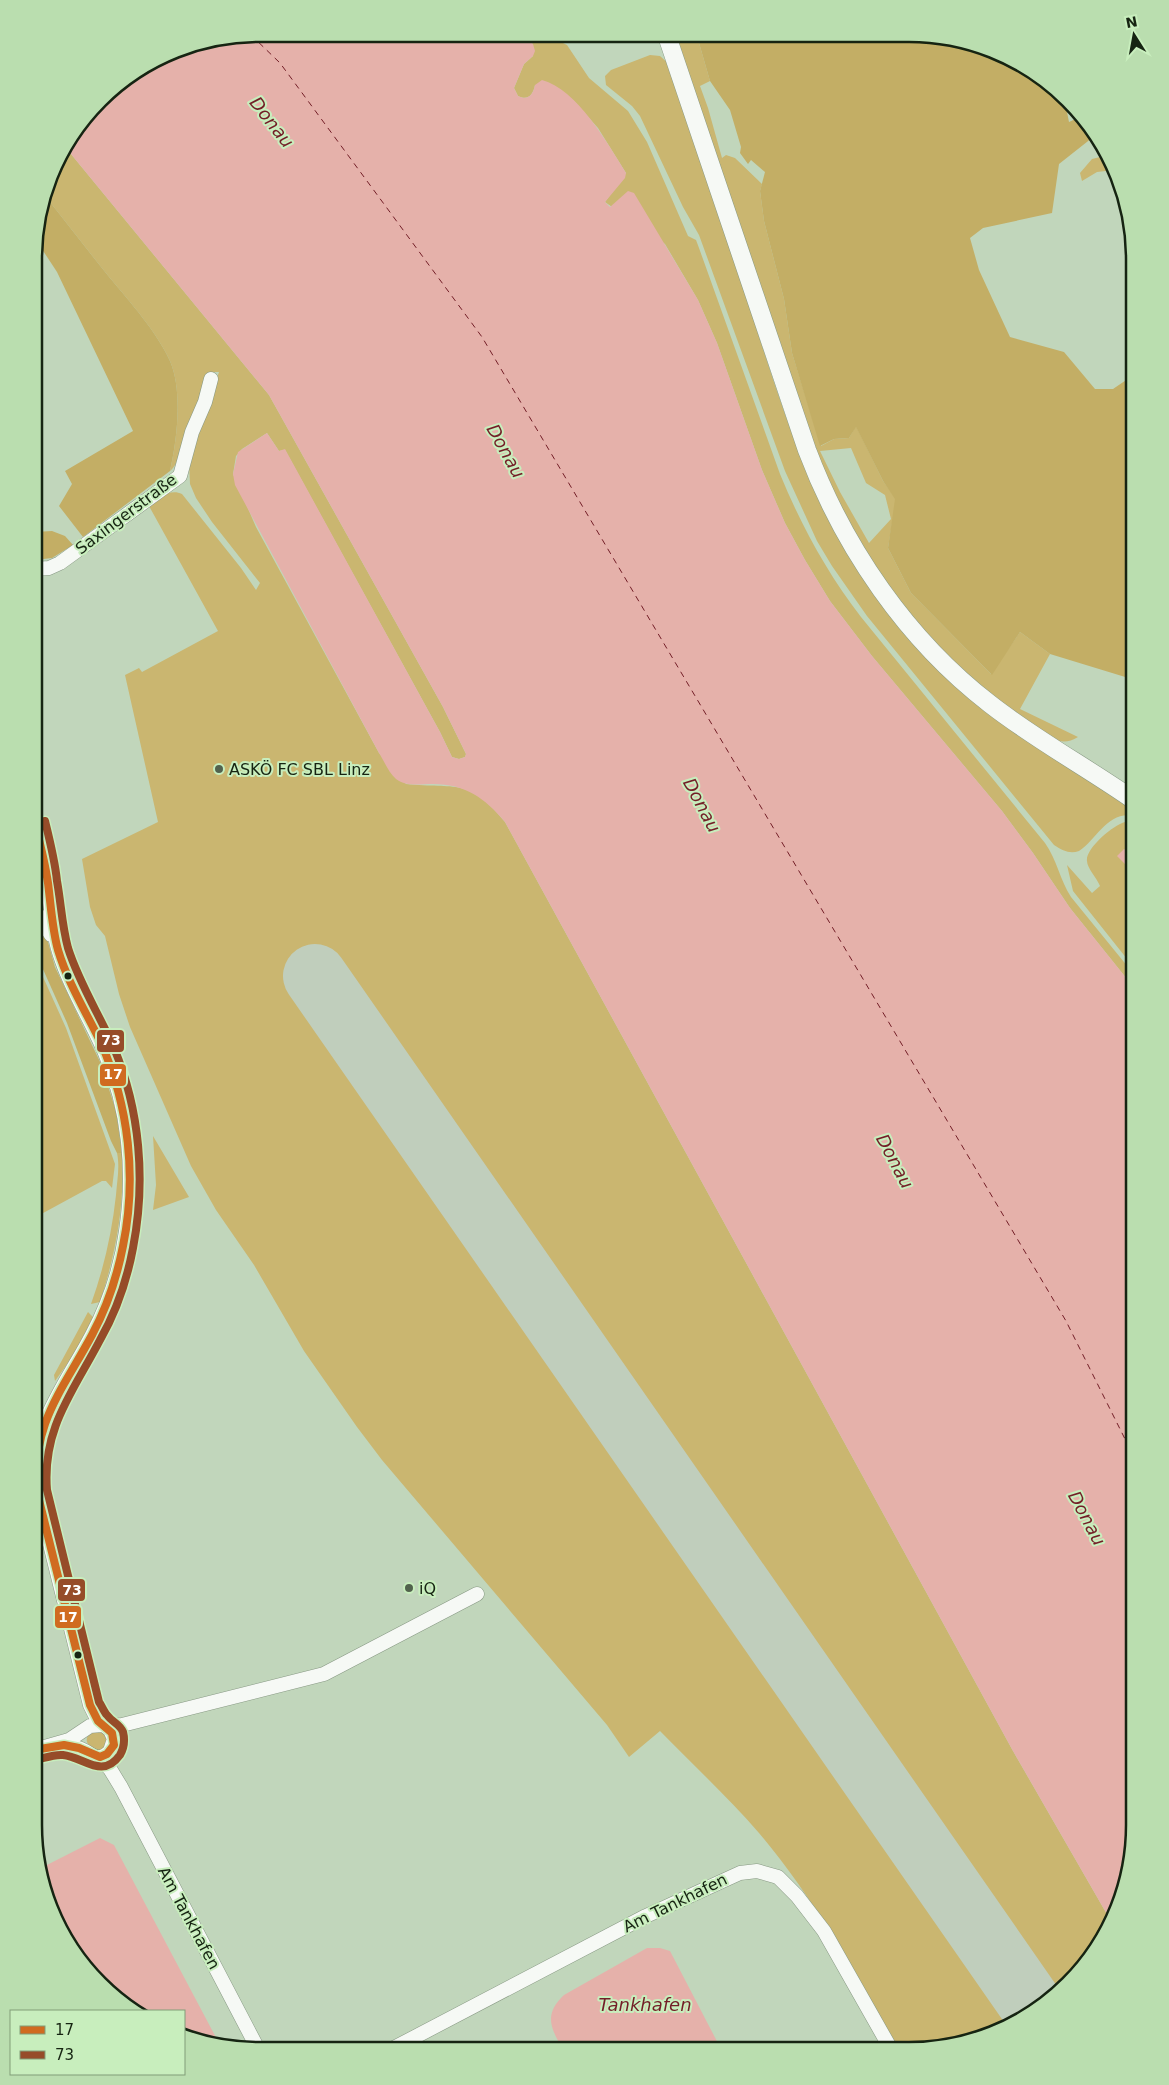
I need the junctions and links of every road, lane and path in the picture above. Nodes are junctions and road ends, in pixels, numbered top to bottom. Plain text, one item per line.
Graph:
1 (670, 42) edge
2 (211, 379) dead end
3 (42, 568) edge
4 (1126, 795) edge
5 (42, 881) edge
6 (42, 922) edge
7 (57, 947) junction
8 (42, 1433) edge
9 (42, 1512) edge
10 (477, 1594) dead end
11 (122, 1725) junction
12 (94, 1728) junction
13 (114, 1741) junction
14 (57, 1745) junction
15 (42, 1748) edge
16 (84, 1750) junction
17 (98, 1757) junction
18 (121, 1787) junction
19 (254, 2042) edge
20 (405, 2042) edge
21 (887, 2042) edge

1 - 4 main road
2 - 3 street, Saxingerstraße
5 - 7 street
6 - 7 street
7 - 8 street
9 - 12 street
10 - 11 street
11 - 12 street
11 - 13 street
12 - 13 street
12 - 14 street
12 - 16 street
13 - 17 street
13 - 18 street, Am Tankhafen
14 - 15 street
14 - 16 street
16 - 17 street
17 - 18 street, Am Tankhafen
18 - 19 street, Am Tankhafen
20 - 21 street, Am Tankhafen

